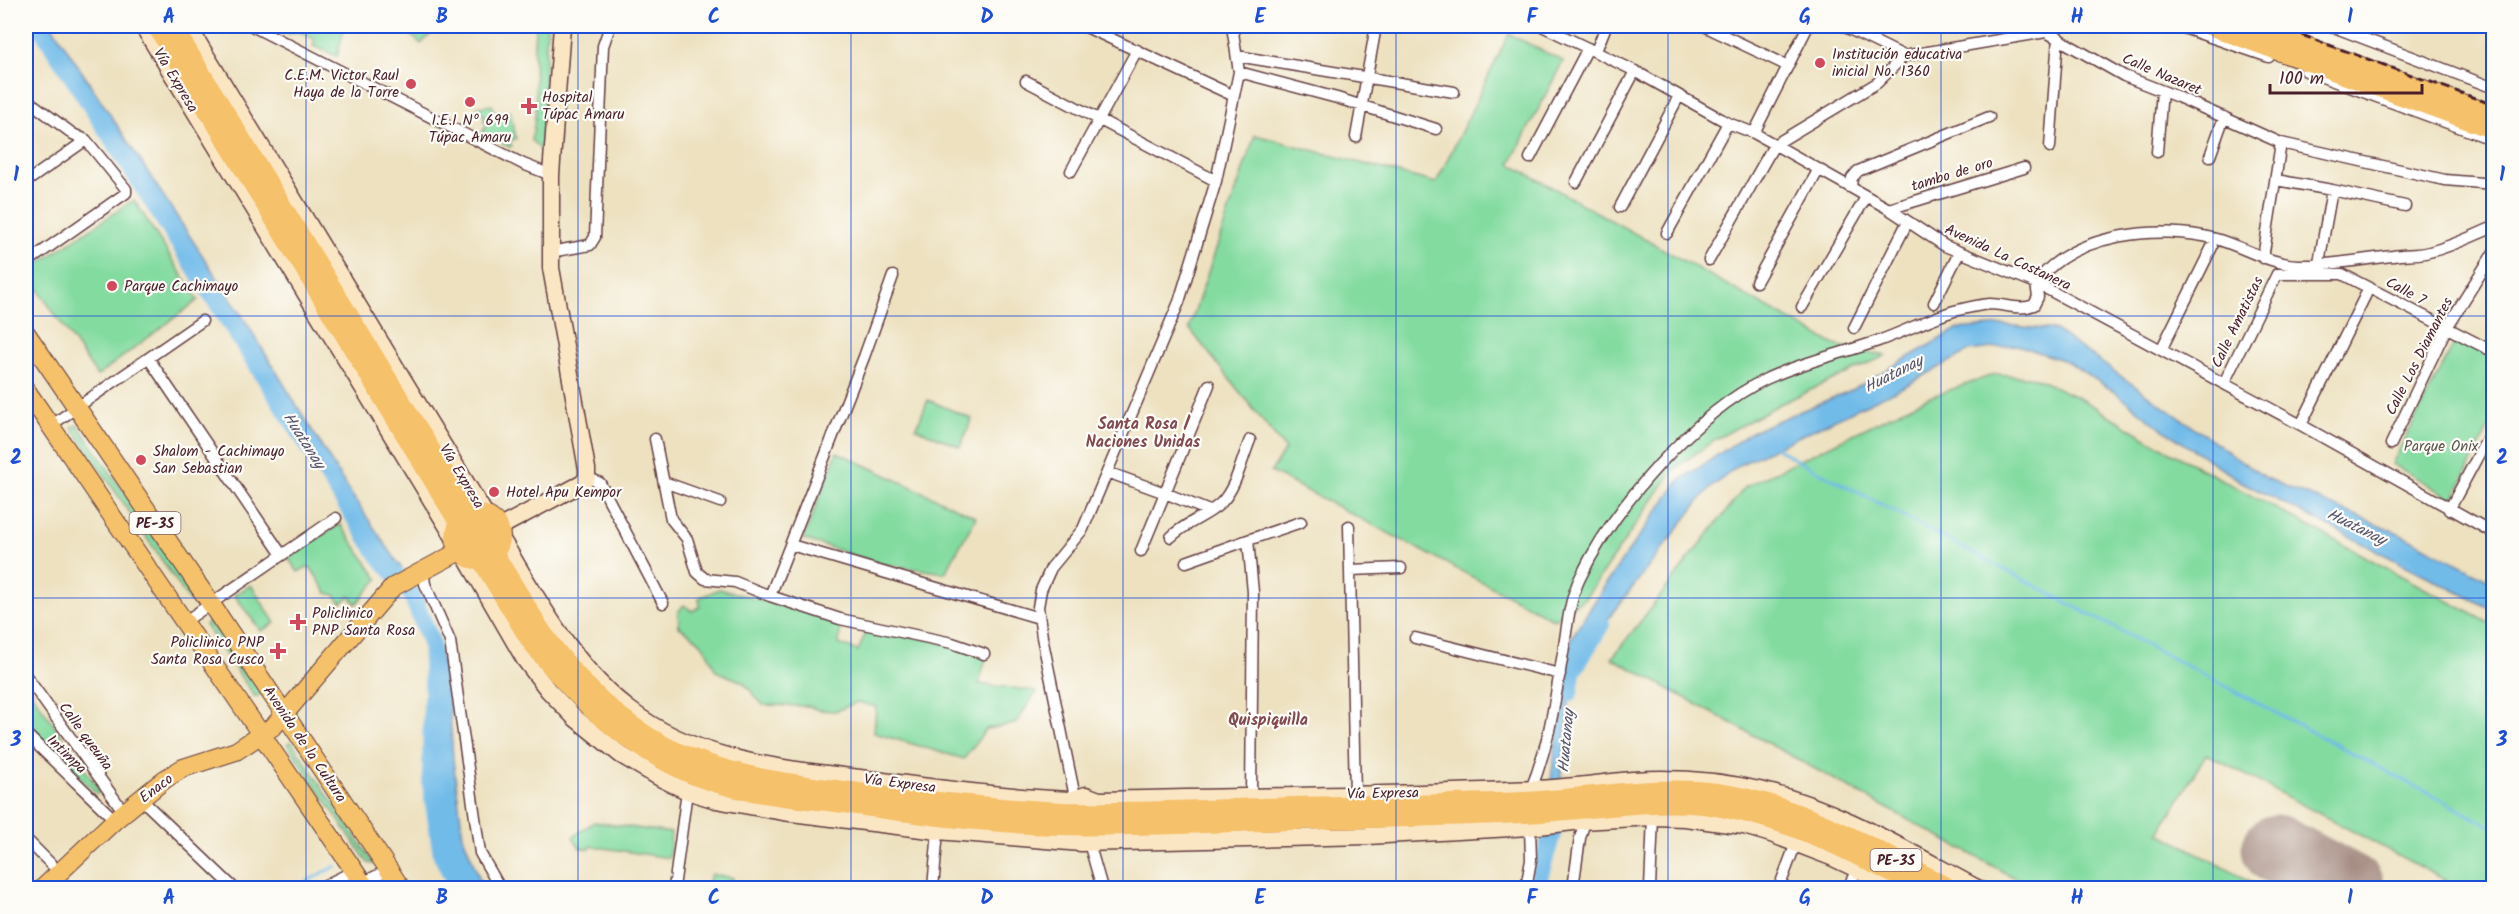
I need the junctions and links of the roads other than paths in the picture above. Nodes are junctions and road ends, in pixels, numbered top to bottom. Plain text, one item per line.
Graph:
1 (143, 26) edge
2 (156, 26) edge
3 (173, 26) edge
4 (188, 26) edge
5 (252, 26) edge
6 (562, 26) edge
7 (610, 26) edge
8 (1084, 26) edge
9 (1232, 26) edge
10 (1376, 26) edge
11 (1542, 26) edge
12 (1606, 26) edge
13 (1704, 26) edge
14 (1808, 26) edge
15 (1843, 26) edge
16 (2178, 26) edge
17 (2209, 26) edge
18 (2252, 26) edge
19 (2331, 26) edge
20 (2058, 37) junction
21 (1137, 50) junction
22 (1592, 50) junction
23 (1238, 56) junction
24 (1904, 56) junction
25 (1788, 66) junction
26 (1635, 71) junction
27 (1239, 72) junction
28 (1368, 76) junction
29 (1026, 81) dead end
30 (2493, 88) edge
31 (2162, 91) junction
32 (1454, 92) dead end
33 (1234, 96) junction
34 (1678, 96) junction
35 (26, 99) edge
36 (215, 108) junction
37 (1363, 108) junction
38 (2493, 115) edge
39 (1989, 117) dead end
40 (2224, 117) junction
41 (1098, 120) junction
42 (1728, 123) junction
43 (251, 129) junction
44 (1436, 129) dead end
45 (2493, 130) edge
46 (1754, 133) junction
47 (1356, 137) dead end
48 (86, 140) junction
49 (2493, 141) edge
50 (2281, 143) junction
51 (1774, 145) junction
52 (2050, 147) dead end
53 (219, 151) junction
54 (2157, 152) dead end
55 (2210, 156) dead end
56 (1530, 158) dead end
57 (2024, 168) dead end
58 (1819, 169) junction
59 (1071, 171) dead end
60 (551, 175) junction
61 (2276, 180) junction
62 (1216, 181) junction
63 (26, 182) edge
64 (1576, 182) dead end
65 (2493, 184) edge
66 (1851, 187) junction
67 (2332, 190) junction
68 (292, 197) junction
69 (1866, 197) junction
70 (2405, 206) dead end
71 (1620, 207) dead end
72 (1889, 209) junction
73 (259, 217) junction
74 (1907, 223) junction
75 (2493, 227) edge
76 (1667, 233) dead end
77 (297, 242) junction
78 (2212, 247) dead end
79 (550, 252) junction
80 (2493, 252) edge
81 (1959, 253) junction
82 (2263, 258) junction
83 (1709, 260) dead end
84 (26, 263) edge
85 (2319, 263) junction
86 (2277, 274) joint
87 (893, 276) dead end
88 (1756, 282) dead end
89 (2036, 283) junction
90 (2369, 288) junction
91 (1934, 303) dead end
92 (1802, 308) dead end
93 (202, 321) dead end
94 (1854, 327) dead end
95 (2446, 329) junction
96 (26, 333) edge
97 (2160, 350) junction
98 (2493, 352) edge
99 (149, 359) junction
100 (2224, 383) junction
101 (1209, 385) dead end
102 (26, 390) edge
103 (77, 409) junction
104 (2301, 425) junction
105 (50, 426) junction
106 (2493, 426) edge
107 (655, 439) dead end
108 (1250, 440) dead end
109 (2391, 444) dead end
110 (1107, 472) junction
111 (586, 477) junction
112 (664, 482) junction
113 (1165, 493) junction
114 (720, 502) dead end
115 (2449, 510) junction
116 (1209, 511) junction
117 (336, 518) dead end
118 (1301, 522) dead end
119 (1349, 526) dead end
120 (2493, 534) edge
121 (1171, 537) dead end
122 (477, 538) junction
123 (1248, 540) junction
124 (791, 545) junction
125 (1141, 551) dead end
126 (282, 555) junction
127 (1186, 562) dead end
128 (1401, 568) dead end
129 (422, 570) junction
130 (1350, 570) junction
131 (770, 596) junction
132 (663, 603) dead end
133 (211, 604) junction
134 (1040, 618) junction
135 (184, 622) junction
136 (1415, 638) dead end
137 (984, 654) dead end
138 (1560, 674) junction
139 (26, 676) edge
140 (285, 713) junction
141 (262, 736) junction
142 (27, 739) edge
143 (687, 791) junction
144 (1354, 794) junction
145 (1251, 796) junction
146 (141, 799) junction
147 (1585, 807) junction
148 (1531, 808) junction
149 (1067, 809) junction
150 (1105, 812) junction
151 (119, 816) junction
152 (1653, 817) junction
153 (938, 831) junction
154 (26, 838) edge
155 (1839, 838) junction
156 (1086, 842) junction
157 (1796, 843) junction
158 (1857, 869) junction
159 (388, 870) junction
160 (59, 872) junction
161 (359, 883) edge
162 (43, 888) edge
163 (234, 888) edge
164 (319, 888) edge
165 (401, 888) edge
166 (500, 888) edge
167 (674, 888) edge
168 (933, 888) edge
169 (1102, 888) edge
170 (1526, 888) edge
171 (1573, 888) edge
172 (1650, 888) edge
173 (1779, 888) edge
174 (1848, 888) edge
175 (1897, 888) edge
176 (1919, 888) edge
177 (1950, 888) edge
178 (1977, 888) edge

1 - 53 main road, Vía Expresa
2 - 36 main road, Vía Expresa
3 - 36 main road, Vía Expresa
4 - 43 main road, Vía Expresa
5 - 60 street
6 - 60 main road
7 - 79 street
8 - 21 street
9 - 23 street
10 - 28 street
11 - 22 street, Avenida La Costanera
12 - 22 street
13 - 25 street
14 - 25 street
15 - 24 street
16 - 49 street
17 - 45 main road
18 - 38 main road
19 - 30 street
20 - 24 street, Calle Nazaret
20 - 31 street, Calle Nazaret
20 - 52 street
21 - 33 street
21 - 41 street
22 - 26 street, Avenida La Costanera
22 - 56 street
23 - 27 street
23 - 28 street
24 - 51 street
25 - 46 street
26 - 34 street, Avenida La Costanera
26 - 64 street
27 - 33 street
27 - 37 street
28 - 32 street
28 - 37 street
29 - 41 street
31 - 40 street, Calle Nazaret
31 - 54 street
33 - 62 street
34 - 42 street, Avenida La Costanera
34 - 71 street
35 - 48 street
36 - 43 main road
36 - 53 main road
36 - 77 main road, Vía Expresa
37 - 44 street
37 - 47 street
39 - 66 street
40 - 50 street, Calle Nazaret
40 - 55 street
41 - 59 street
41 - 62 street
42 - 46 street, Avenida La Costanera
42 - 76 street
43 - 68 main road, Vía Expresa
46 - 51 street, Avenida La Costanera
48 - 63 street
48 - 84 street
50 - 61 street
50 - 65 street, Calle Nazaret
51 - 58 street, Avenida La Costanera
51 - 83 street
53 - 73 main road, Vía Expresa
57 - 72 street, tambo de oro
58 - 66 street, Avenida La Costanera
58 - 88 street
60 - 79 main road
61 - 67 street
61 - 82 street
62 - 110 street
66 - 69 street, Avenida La Costanera
67 - 70 street
67 - 85 street
68 - 77 main road
68 - 122 main road, Vía Expresa
69 - 72 street, Avenida La Costanera
69 - 92 street
72 - 74 street, Avenida La Costanera
73 - 77 main road
73 - 122 main road, Vía Expresa
74 - 81 street, Avenida La Costanera
74 - 94 street
75 - 85 street
77 - 122 main road, Vía Expresa
78 - 97 street
79 - 111 main road
80 - 95 street, Calle Los Diamantes
81 - 89 street, Avenida La Costanera
81 - 91 street
82 - 85 street
82 - 89 street
86 - 90 street, Calle 7
86 - 100 street, Calle Amatistas
87 - 124 street
89 - 97 street, Avenida La Costanera
89 - 138 street
90 - 95 street, Calle 7
90 - 104 street
93 - 99 street
95 - 98 street, Calle 7
95 - 109 street, Calle Los Diamantes
96 - 103 main road, Avenida de la Cultura / PE-3S
97 - 100 street, Avenida La Costanera
99 - 103 street
99 - 126 street
100 - 104 street, Avenida La Costanera
101 - 113 street
102 - 105 main road, Avenida de la Cultura / PE-3S
103 - 105 street
103 - 133 main road, Avenida de la Cultura / PE-3S
104 - 115 street, Avenida La Costanera
105 - 135 main road, Avenida de la Cultura / PE-3S
106 - 115 street
107 - 112 street
108 - 116 street
110 - 113 street
110 - 134 street
111 - 122 main road
111 - 132 street
112 - 114 street
112 - 131 street
113 - 116 street
113 - 125 street
115 - 120 street, Avenida La Costanera
116 - 121 street
117 - 126 street
118 - 123 street
119 - 130 street
122 - 129 main road, Enaco
122 - 143 main road, Vía Expresa / PE-3S
122 - 149 main road, Vía Expresa
123 - 127 street
123 - 145 street
124 - 131 street
124 - 134 street
126 - 133 street
128 - 130 street
129 - 140 main road, Enaco
129 - 166 street
130 - 144 street
131 - 137 street
133 - 135 street
133 - 140 main road, Avenida de la Cultura / PE-3S
134 - 149 street
135 - 141 main road, Avenida de la Cultura / PE-3S
136 - 138 street
138 - 148 street
139 - 151 street, Calle queuña
140 - 141 main road, Enaco
140 - 159 main road, Avenida de la Cultura
141 - 146 main road, Enaco
141 - 161 main road, Avenida de la Cultura
142 - 151 street, Intimpa
143 - 153 main road, Vía Expresa / PE-3S
143 - 167 street
144 - 145 main road, Vía Expresa / PE-3S
144 - 148 main road, Vía Expresa / PE-3S
145 - 150 main road, Vía Expresa / PE-3S
146 - 151 main road, Enaco
146 - 163 street
147 - 148 main road, Vía Expresa
147 - 148 main road, Vía Expresa / PE-3S
147 - 152 main road, Vía Expresa / PE-3S
147 - 155 main road, Vía Expresa
147 - 171 street
147 - 178 main road, Vía Expresa / PE-3S
148 - 150 main road, Vía Expresa
148 - 156 main road, Vía Expresa / PE-3S
148 - 170 street
149 - 150 main road, Vía Expresa
149 - 156 main road
150 - 156 main road
151 - 160 main road, Enaco
152 - 157 main road, Vía Expresa / PE-3S
152 - 172 street
153 - 156 main road, Vía Expresa / PE-3S
153 - 168 street
154 - 160 street
155 - 176 main road, Vía Expresa / PE-3S
155 - 177 main road, Vía Expresa / PE-3S
156 - 169 street
157 - 158 main road, Vía Expresa / PE-3S
157 - 173 street
158 - 174 street
158 - 175 main road, Vía Expresa / PE-3S
159 - 161 street
159 - 165 main road, Avenida de la Cultura
160 - 162 main road, Enaco
161 - 164 street

